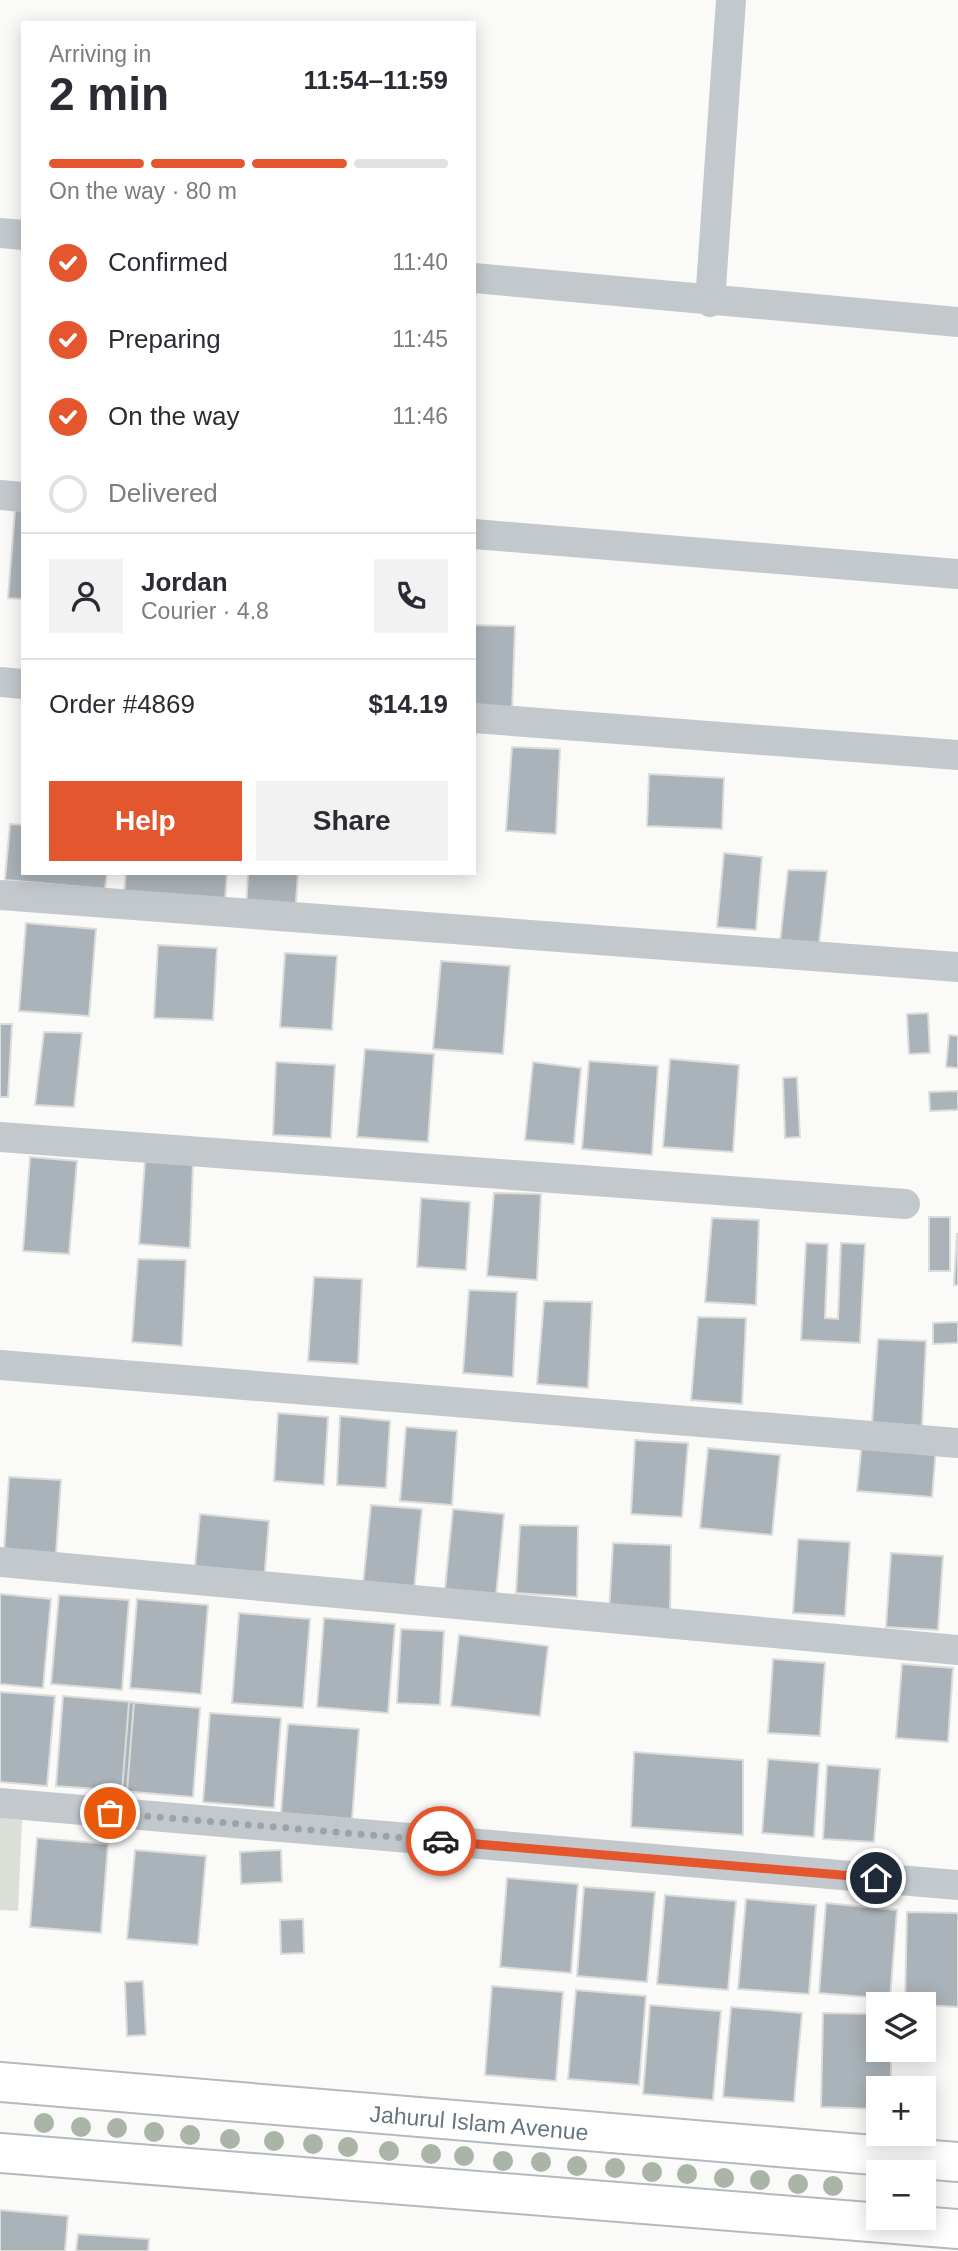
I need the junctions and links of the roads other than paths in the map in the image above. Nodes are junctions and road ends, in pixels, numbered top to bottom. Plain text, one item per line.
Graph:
1 (725, 0) edge
2 (731, 0) edge
3 (0, 233) edge
4 (21, 235) edge
5 (476, 278) edge
6 (710, 302) junction
7 (958, 322) edge
8 (0, 495) edge
9 (21, 497) edge
10 (476, 534) edge
11 (958, 574) edge
12 (0, 682) edge
13 (21, 684) edge
14 (476, 718) edge
15 (958, 755) edge
16 (0, 895) edge
17 (958, 967) edge
18 (0, 1137) edge
19 (905, 1204) dead end
20 (0, 1365) edge
21 (958, 1443) edge
22 (0, 1562) edge
23 (958, 1650) edge
24 (0, 1803) edge
25 (958, 1885) edge
26 (0, 2082) edge
27 (0, 2154) edge
28 (958, 2162) edge
29 (958, 2229) edge

1 - 2 street
2 - 6 street
3 - 4 street
5 - 6 street
6 - 7 street
8 - 9 street
10 - 11 street
12 - 13 street
14 - 15 street
16 - 17 street
18 - 19 street
20 - 21 street
22 - 23 street
24 - 25 street
26 - 28 street, Jahurul Islam Avenue
27 - 29 street

